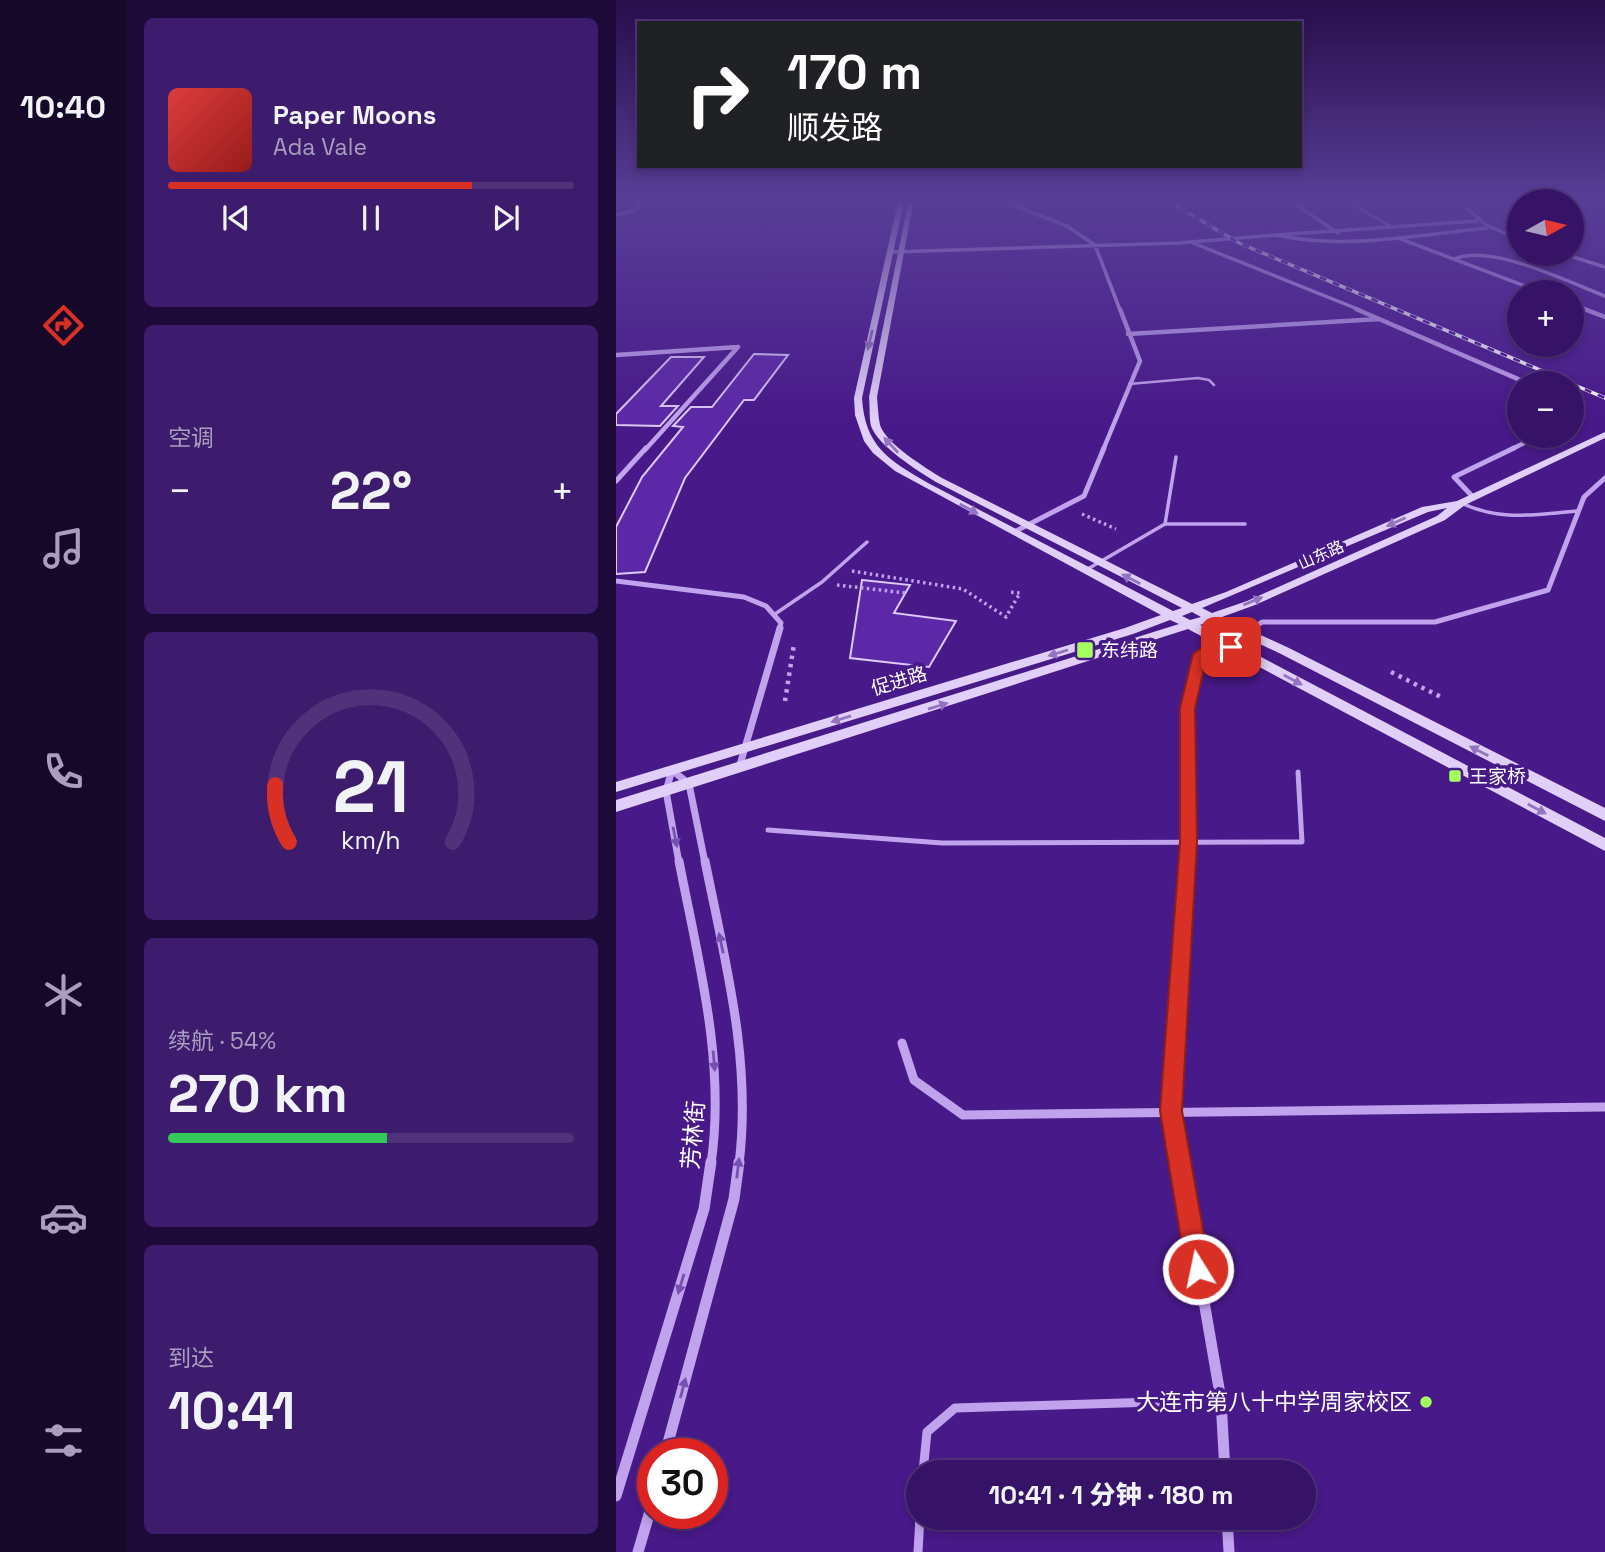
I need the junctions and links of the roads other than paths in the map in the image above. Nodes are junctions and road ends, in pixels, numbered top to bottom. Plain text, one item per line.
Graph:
1 (885, 274) edge
2 (896, 274) edge
3 (1106, 274) edge
4 (1273, 274) edge
5 (1544, 274) edge
6 (1605, 296) edge
7 (1584, 309) edge
8 (1605, 317) edge
9 (1383, 319) junction
10 (1128, 334) junction
11 (616, 355) edge
12 (1507, 374) edge
13 (1129, 384) junction
14 (1214, 385) dead end
15 (1605, 435) edge
16 (1513, 448) edge
17 (1176, 457) dead end
18 (1605, 478) edge
19 (616, 481) edge
20 (1473, 497) junction
21 (1461, 503) junction
22 (1579, 511) junction
23 (1165, 524) junction
24 (1245, 524) dead end
25 (1027, 525) junction
26 (1014, 533) junction
27 (867, 542) dead end
28 (1099, 562) junction
29 (1086, 570) junction
30 (616, 581) edge
31 (1193, 608) junction
32 (775, 614) junction
33 (1172, 616) junction
34 (1211, 617) junction
35 (1189, 625) junction
36 (1247, 634) junction
37 (1218, 640) junction
38 (745, 748) junction
39 (738, 768) junction
40 (672, 770) junction
41 (1298, 772) dead end
42 (689, 784) junction
43 (616, 787) edge
44 (666, 791) junction
45 (616, 806) edge
46 (1605, 815) edge
47 (768, 830) dead end
48 (1189, 842) junction
49 (1605, 845) edge
50 (902, 1044) dead end
51 (1605, 1107) edge
52 (1171, 1111) junction
53 (1221, 1400) junction
54 (669, 1438) edge
55 (924, 1460) edge
56 (1224, 1460) edge
57 (616, 1496) edge
58 (645, 1529) edge
59 (919, 1530) edge
60 (1228, 1530) edge
61 (638, 1552) edge
62 (918, 1552) edge
63 (1229, 1552) edge

1 -> 26 main road
25 -> 2 main road
3 - 10 street
4 - 9 street
5 - 6 street
7 - 8 street
9 - 10 street
9 - 12 street
10 - 13 street
11 - 19 street
13 - 14 lane
13 - 25 street
15 - 20 main road, 山东路
16 - 20 street
17 - 23 lane
18 - 22 street
20 - 21 main road, 山东路
21 - 22 lane
21 -> 31 main road, 山东路
34 -> 21 main road, 山东路
22 - 36 street
23 - 24 lane
23 - 28 lane
25 - 26 street
25 - 28 main road
26 - 29 main road
27 - 32 lane
28 - 29 lane
31 -> 28 main road
29 - 33 main road
30 - 32 street
31 - 33 main road, 促进路
31 - 34 main road
32 - 38 street
33 - 35 main road
33 -> 38 main road, 促进路
34 - 35 main road, 山东路
34 - 36 main road
35 - 37 main road
39 -> 35 main road, 促进路
46 -> 36 main road
37 - 48 street
37 -> 49 main road
38 - 39 street
38 - 40 main road, 促进路
39 - 42 main road, 促进路
40 - 42 street
40 - 43 main road, 促进路
40 - 44 street, 芳林街
41 - 48 lane
42 - 44 main road, 促进路
54 -> 42 street
44 - 45 main road, 促进路
44 -> 57 street, 芳林街
47 - 48 lane
48 - 52 street
50 - 52 street
51 - 52 street
52 - 53 street
53 - 55 lane
53 - 56 street
58 - 61 street
59 - 62 lane
60 - 63 street

